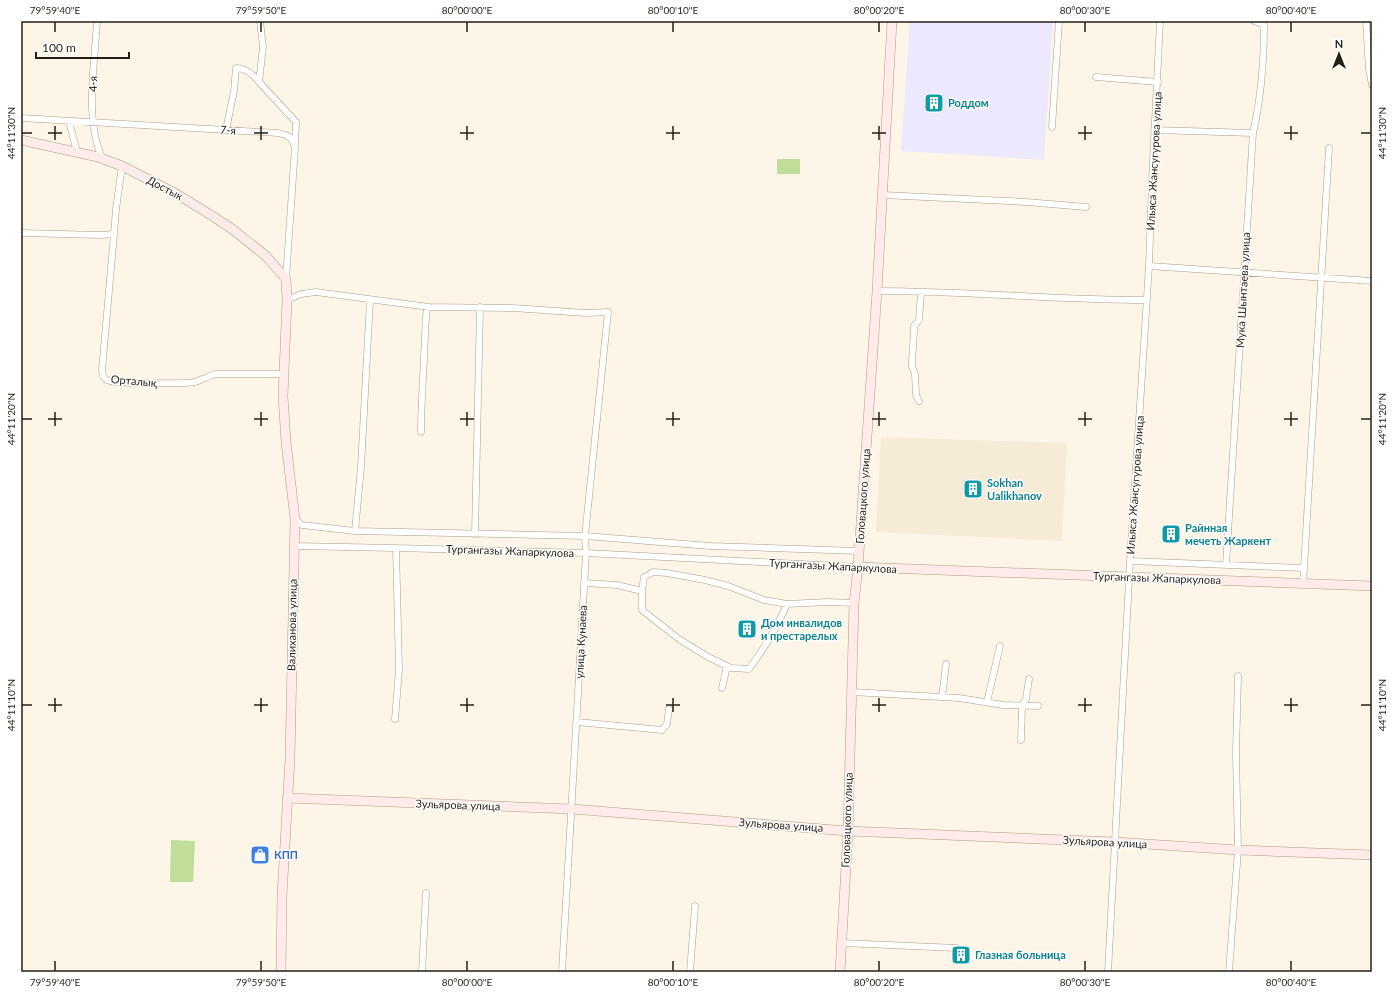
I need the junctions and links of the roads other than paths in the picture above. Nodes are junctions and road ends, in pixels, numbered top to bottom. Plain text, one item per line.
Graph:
1 (97, 21) edge
2 (260, 21) edge
3 (892, 21) edge
4 (1059, 21) edge
5 (1160, 21) edge
6 (1254, 21) edge
7 (1366, 21) edge
8 (1264, 23) edge
9 (1096, 77) dead end
10 (259, 82) junction
11 (1158, 82) junction
12 (1372, 85) edge
13 (21, 118) edge
14 (69, 121) junction
15 (92, 122) junction
16 (1052, 127) dead end
17 (226, 130) junction
18 (1154, 130) junction
19 (1253, 133) junction
20 (21, 140) edge
21 (295, 147) junction
22 (1329, 148) dead end
23 (77, 152) junction
24 (102, 158) junction
25 (122, 166) junction
26 (883, 195) junction
27 (1086, 207) dead end
28 (21, 233) edge
29 (114, 234) junction
30 (1149, 266) junction
31 (1244, 273) junction
32 (1320, 278) junction
33 (286, 279) junction
34 (1372, 281) edge
35 (877, 291) junction
36 (921, 292) junction
37 (286, 300) junction
38 (370, 300) junction
39 (1147, 300) junction
40 (427, 307) junction
41 (480, 307) junction
42 (283, 374) junction
43 (920, 401) dead end
44 (421, 432) dead end
45 (295, 519) junction
46 (355, 531) junction
47 (475, 534) junction
48 (585, 536) junction
49 (295, 546) junction
50 (396, 548) junction
51 (859, 551) junction
52 (586, 553) junction
53 (1130, 561) junction
54 (1226, 565) junction
55 (858, 567) junction
56 (1304, 568) junction
57 (1130, 576) junction
58 (584, 583) junction
59 (1303, 584) junction
60 (1372, 586) edge
61 (642, 591) junction
62 (787, 604) junction
63 (854, 604) junction
64 (1000, 646) dead end
65 (946, 664) dead end
66 (727, 666) junction
67 (1238, 676) dead end
68 (1029, 679) dead end
69 (722, 688) dead end
70 (852, 692) junction
71 (942, 696) junction
72 (987, 702) junction
73 (1022, 706) junction
74 (1038, 706) dead end
75 (669, 710) dead end
76 (395, 719) dead end
77 (577, 722) junction
78 (1021, 740) dead end
79 (287, 798) junction
80 (572, 809) junction
81 (848, 830) junction
82 (1115, 842) junction
83 (1238, 850) junction
84 (1372, 855) edge
85 (426, 892) dead end
86 (695, 906) dead end
87 (842, 943) junction
88 (957, 948) dead end
89 (281, 972) edge
90 (422, 972) edge
91 (562, 972) edge
92 (690, 972) edge
93 (840, 972) edge
94 (1108, 972) edge
95 (1229, 972) edge

1 - 15 street, 4-я
2 - 10 street
3 - 26 street, Головацкого улица
4 - 16 street
5 - 11 street, Ильяса Жансугурова улица
6 - 8 street, Мука Шынтаева улица
7 - 12 street
8 - 19 street, Мука Шынтаева улица
9 - 11 street
10 - 17 street
10 - 21 street
11 - 18 street, Ильяса Жансугурова улица
13 - 14 street, 7-я
14 - 15 street, 7-я
14 - 23 street
15 - 17 street, 7-я
15 - 24 street, 4-я
17 - 21 street, 7-я
18 - 19 street
18 - 30 street, Ильяса Жансугурова улица
19 - 31 street, Мука Шынтаева улица
20 - 23 street, Достык
21 - 33 street
22 - 32 street
23 - 24 street, Достык
24 - 25 street, Достык
25 - 29 street
25 - 33 street, Достык
26 - 27 street
26 - 35 street, Головацкого улица
28 - 29 street
29 - 42 street, Орталық
30 - 31 street
30 - 39 street, Ильяса Жансугурова улица
31 - 32 street
31 - 54 street, Мука Шынтаева улица
32 - 34 street
32 - 56 street
33 - 37 street, Валиханова улица
35 - 36 street
35 - 51 street, Головацкого улица
36 - 39 street
36 - 43 street
37 - 38 street
37 - 42 street, Валиханова улица
38 - 40 street
38 - 46 street
39 - 53 street, Ильяса Жансугурова улица
40 - 41 street
40 - 44 street
41 - 47 street
41 - 48 street, улица Кунаева
42 - 45 street, Валиханова улица
45 - 46 street, Тургангазы Жапаркулова
45 - 49 street, Валиханова улица
46 - 47 street, Тургангазы Жапаркулова
47 - 48 street, Тургангазы Жапаркулова
48 - 51 street, Тургангазы Жапаркулова
48 - 52 street, улица Кунаева
49 - 50 street, Тургангазы Жапаркулова
49 - 79 street, Валиханова улица
50 - 52 street, Тургангазы Жапаркулова
50 - 76 street
51 - 55 street, Головацкого улица
52 - 55 street, Тургангазы Жапаркулова
52 - 58 street, улица Кунаева
53 - 54 street
53 - 57 street, Ильяса Жансугурова улица
54 - 56 street
55 - 57 street, Тургангазы Жапаркулова
55 - 63 street, Головацкого улица
56 - 59 street
57 - 59 street, Тургангазы Жапаркулова
57 - 82 street, Ильяса Жансугурова улица
58 - 61 street
58 - 77 street, улица Кунаева
59 - 60 street, Тургангазы Жапаркулова
61 - 62 street
61 - 66 street
62 - 63 street
62 - 66 street
63 - 70 street, Головацкого улица
64 - 72 street
65 - 71 street
66 - 69 street
67 - 83 street
68 - 73 street
70 - 71 street
70 - 81 street, Головацкого улица
71 - 72 street
72 - 73 street
73 - 74 street
73 - 78 street
75 - 77 street
77 - 80 street, улица Кунаева
79 - 80 street, Зульярова улица
79 - 89 street, Валиханова улица
80 - 81 street, Зульярова улица
80 - 91 street, улица Кунаева
81 - 82 street, Зульярова улица
81 - 87 street, Головацкого улица
82 - 83 street, Зульярова улица
82 - 94 street, Ильяса Жансугурова улица
83 - 84 street, Зульярова улица
83 - 95 street
85 - 90 street
86 - 92 street
87 - 88 street
87 - 93 street, Головацкого улица

